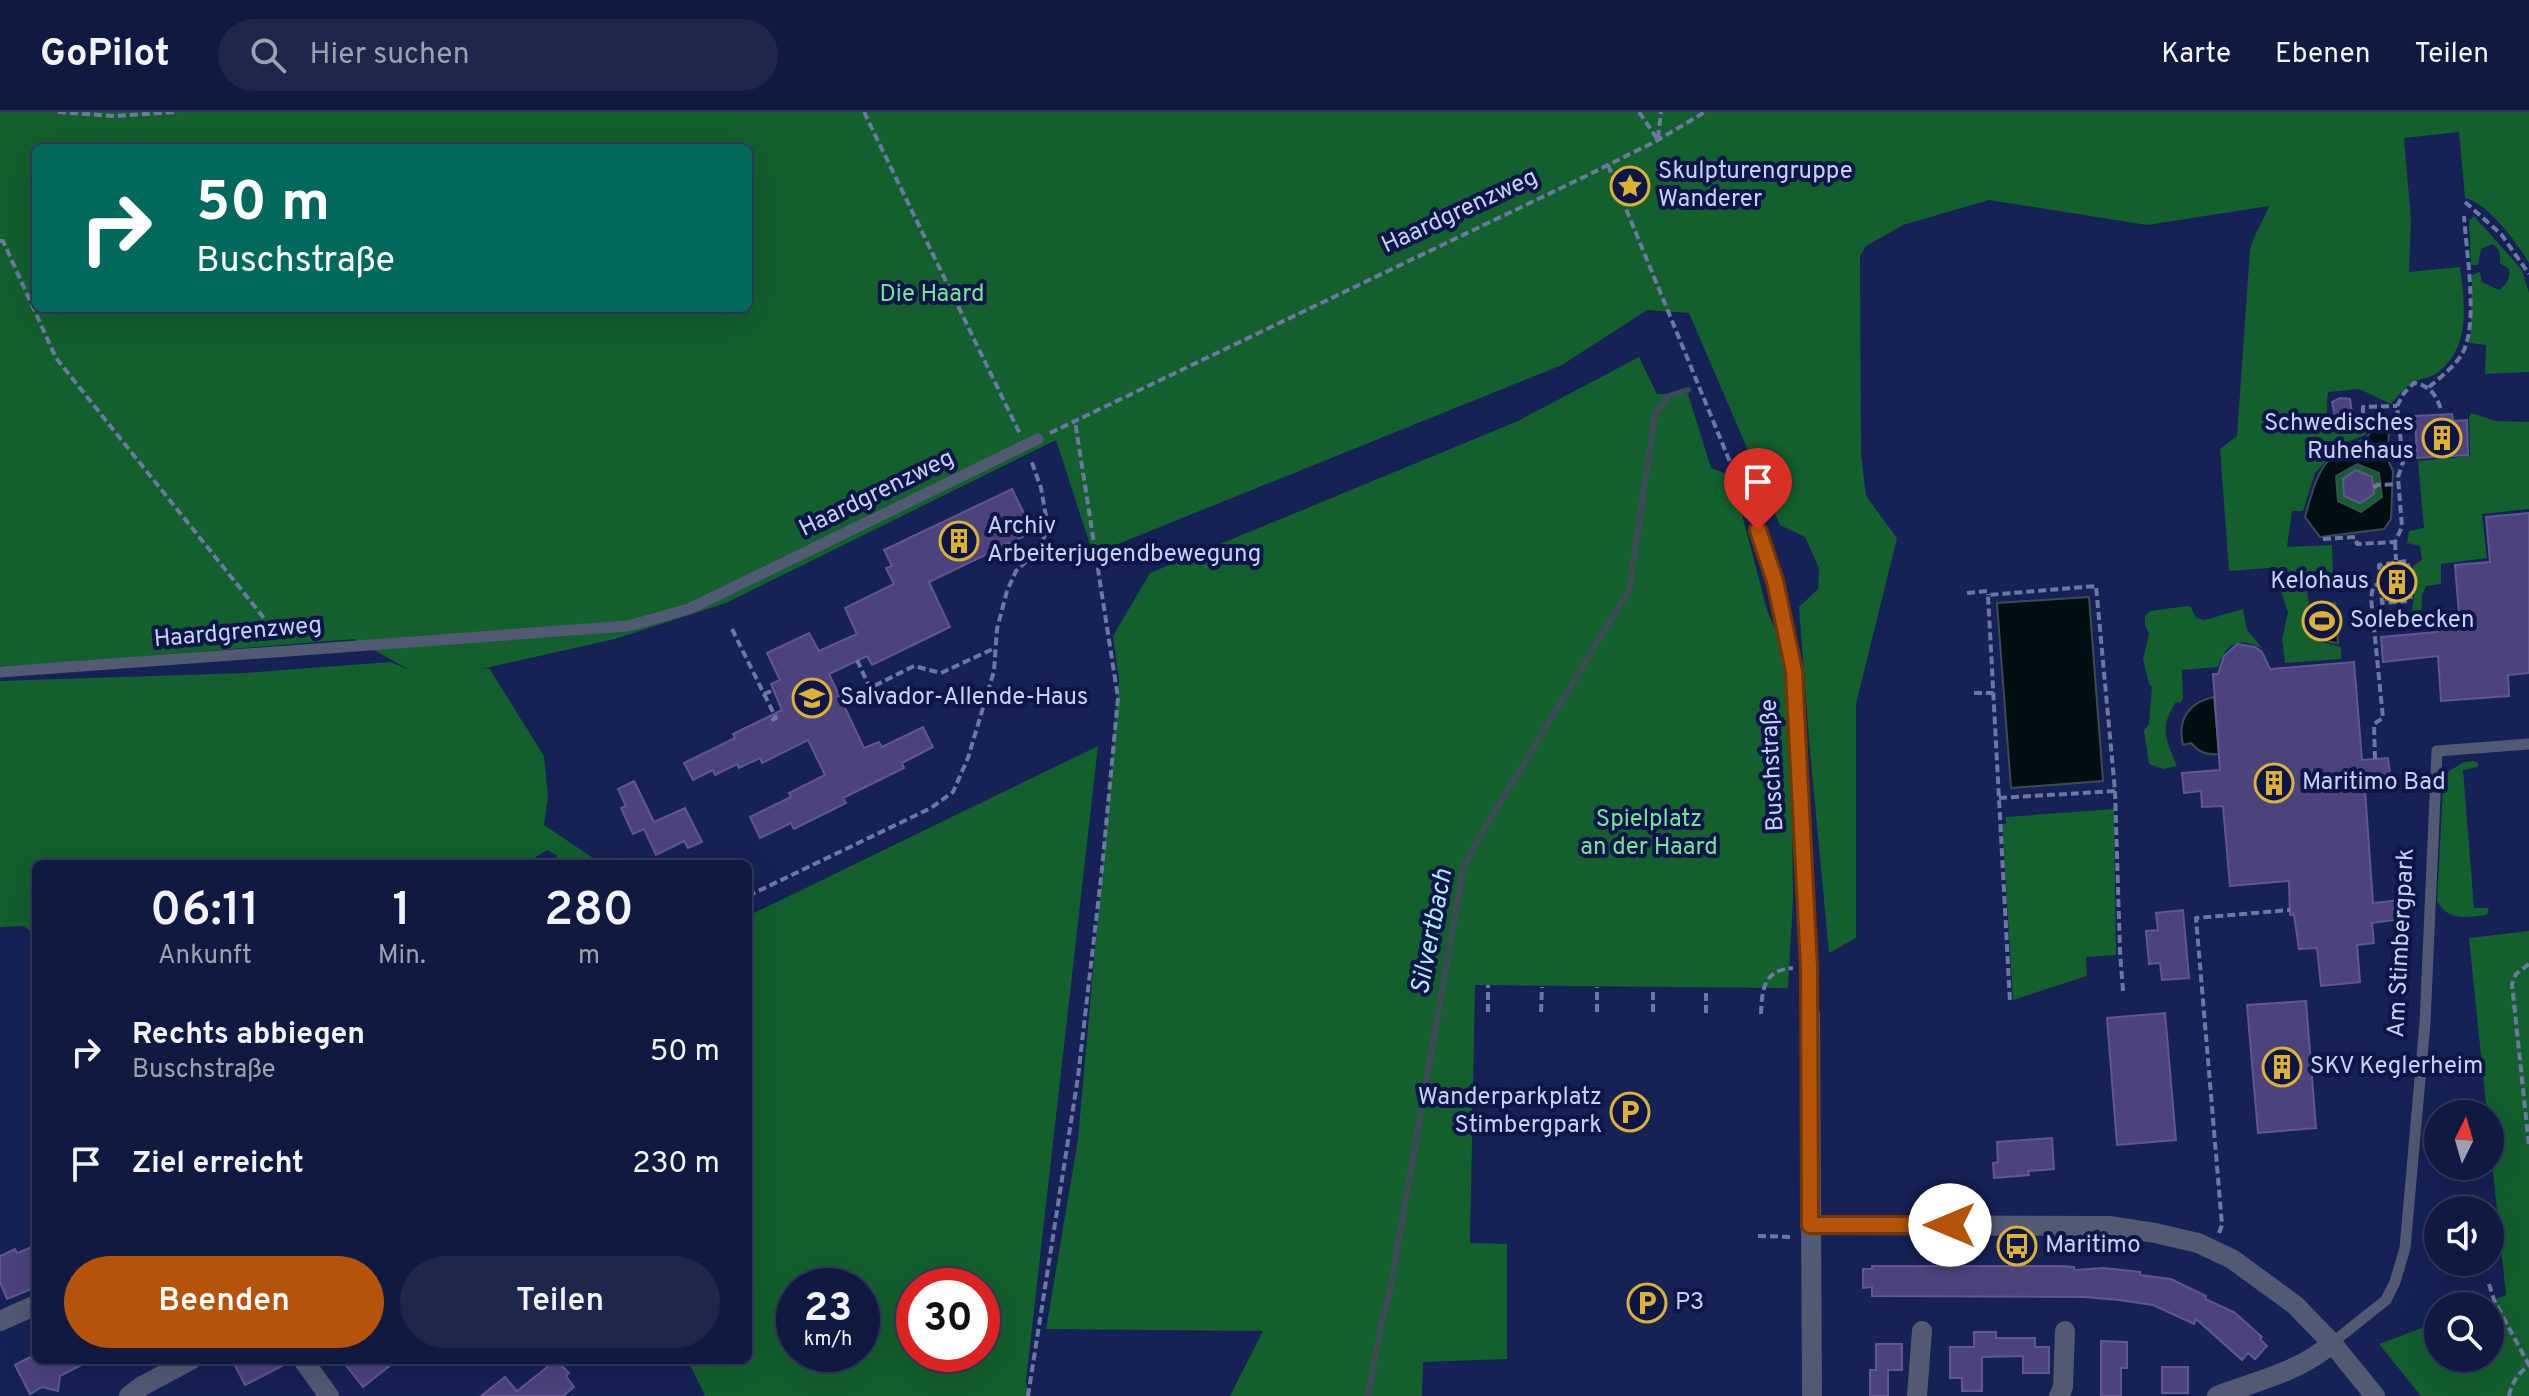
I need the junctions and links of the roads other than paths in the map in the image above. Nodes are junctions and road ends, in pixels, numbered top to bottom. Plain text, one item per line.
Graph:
1 (1038, 439) road end
2 (1758, 530) road end
3 (0, 672) edge
4 (2529, 744) edge
5 (1810, 1014) joint
6 (1810, 1231) junction
7 (32, 1307) edge
8 (0, 1321) edge
9 (1922, 1331) dead end
10 (2065, 1331) dead end
11 (2332, 1343) junction
12 (183, 1364) edge
13 (306, 1364) edge
14 (129, 1396) edge
15 (329, 1396) edge
16 (1812, 1396) edge
17 (1917, 1396) edge
18 (2059, 1396) edge
19 (2217, 1396) edge
20 (2375, 1396) edge

1 - 3 lane, Haardgrenzweg
2 - 5 lane, Buschstraße
4 - 11 lane, Am Stimbergpark
5 - 6 street, Buschstraße
6 - 11 street
6 - 16 street, Buschstraße
7 - 8 street
9 - 17 street
10 - 18 street
11 - 19 street
11 - 20 street
12 - 14 street
13 - 15 street

